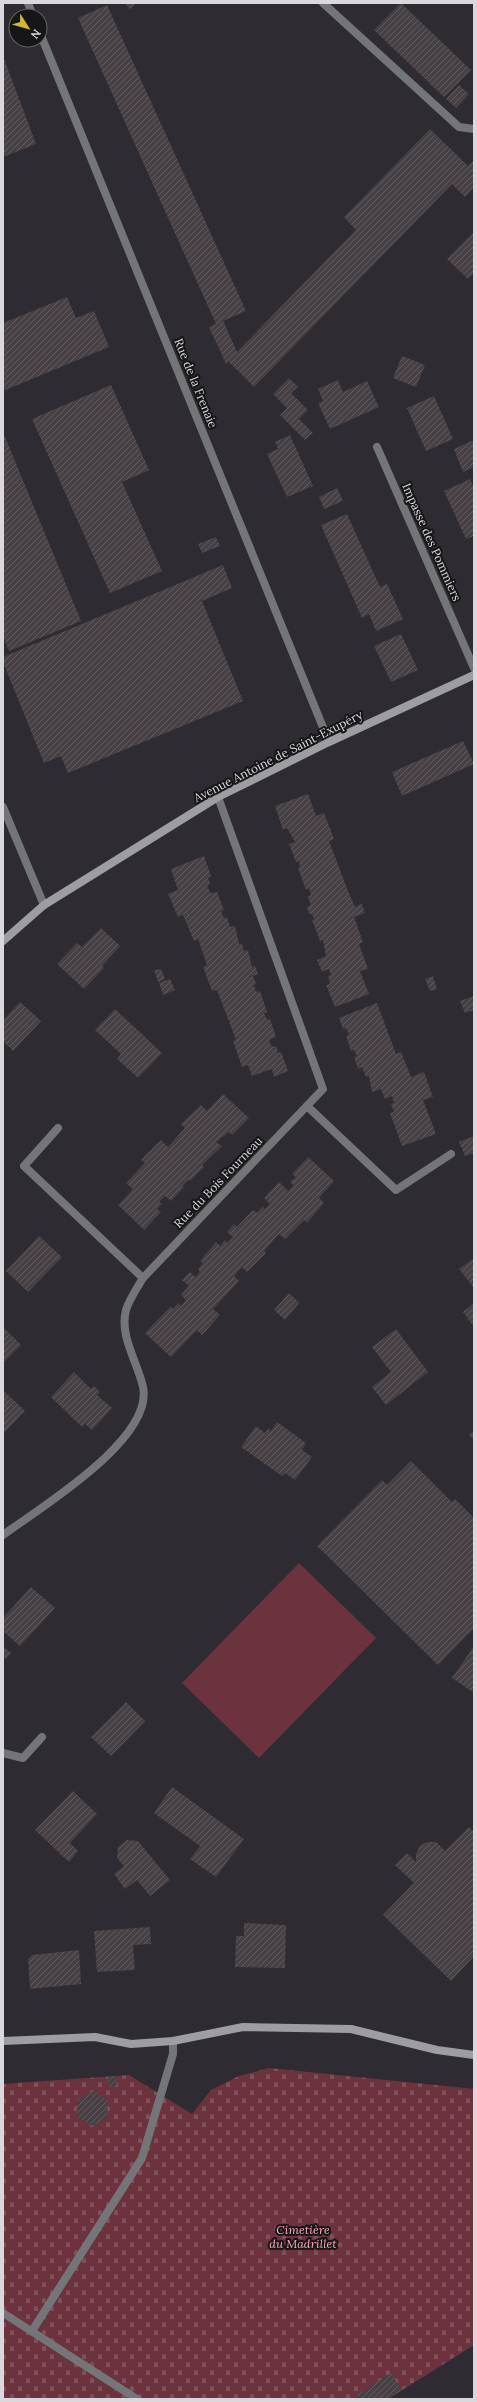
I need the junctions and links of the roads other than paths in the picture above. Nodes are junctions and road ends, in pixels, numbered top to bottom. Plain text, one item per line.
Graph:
1 (323, 3) edge
2 (46, 48) edge
3 (474, 129) edge
4 (377, 447) dead end
5 (474, 668) edge
6 (474, 675) edge
7 (329, 742) junction
8 (218, 797) junction
9 (3, 807) edge
10 (44, 905) junction
11 (3, 941) edge
12 (307, 1106) junction
13 (58, 1128) dead end
14 (451, 1154) dead end
15 (142, 1278) junction
16 (3, 1535) edge
17 (42, 1737) dead end
18 (3, 1752) edge
19 (3, 2041) edge
20 (173, 2041) junction
21 (474, 2056) edge
22 (3, 2313) edge
23 (32, 2332) junction
24 (137, 2399) edge

1 - 3 street
2 - 7 street, Rue de la Frenaie
4 - 5 street, Impasse des Pommiers
6 - 7 street, Avenue Antoine de Saint-Exupéry
7 - 8 street, Avenue Antoine de Saint-Exupéry
8 - 10 street, Avenue Antoine de Saint-Exupéry
8 - 12 street, Rue du Bois Fourneau
9 - 10 street
10 - 11 street, Avenue Antoine de Saint-Exupéry
12 - 14 street
12 - 15 street, Rue du Bois Fourneau
13 - 15 street
15 - 16 street, Rue du Bois Fourneau
17 - 18 street
19 - 20 street
20 - 21 street
20 - 23 street
22 - 23 street
23 - 24 street

